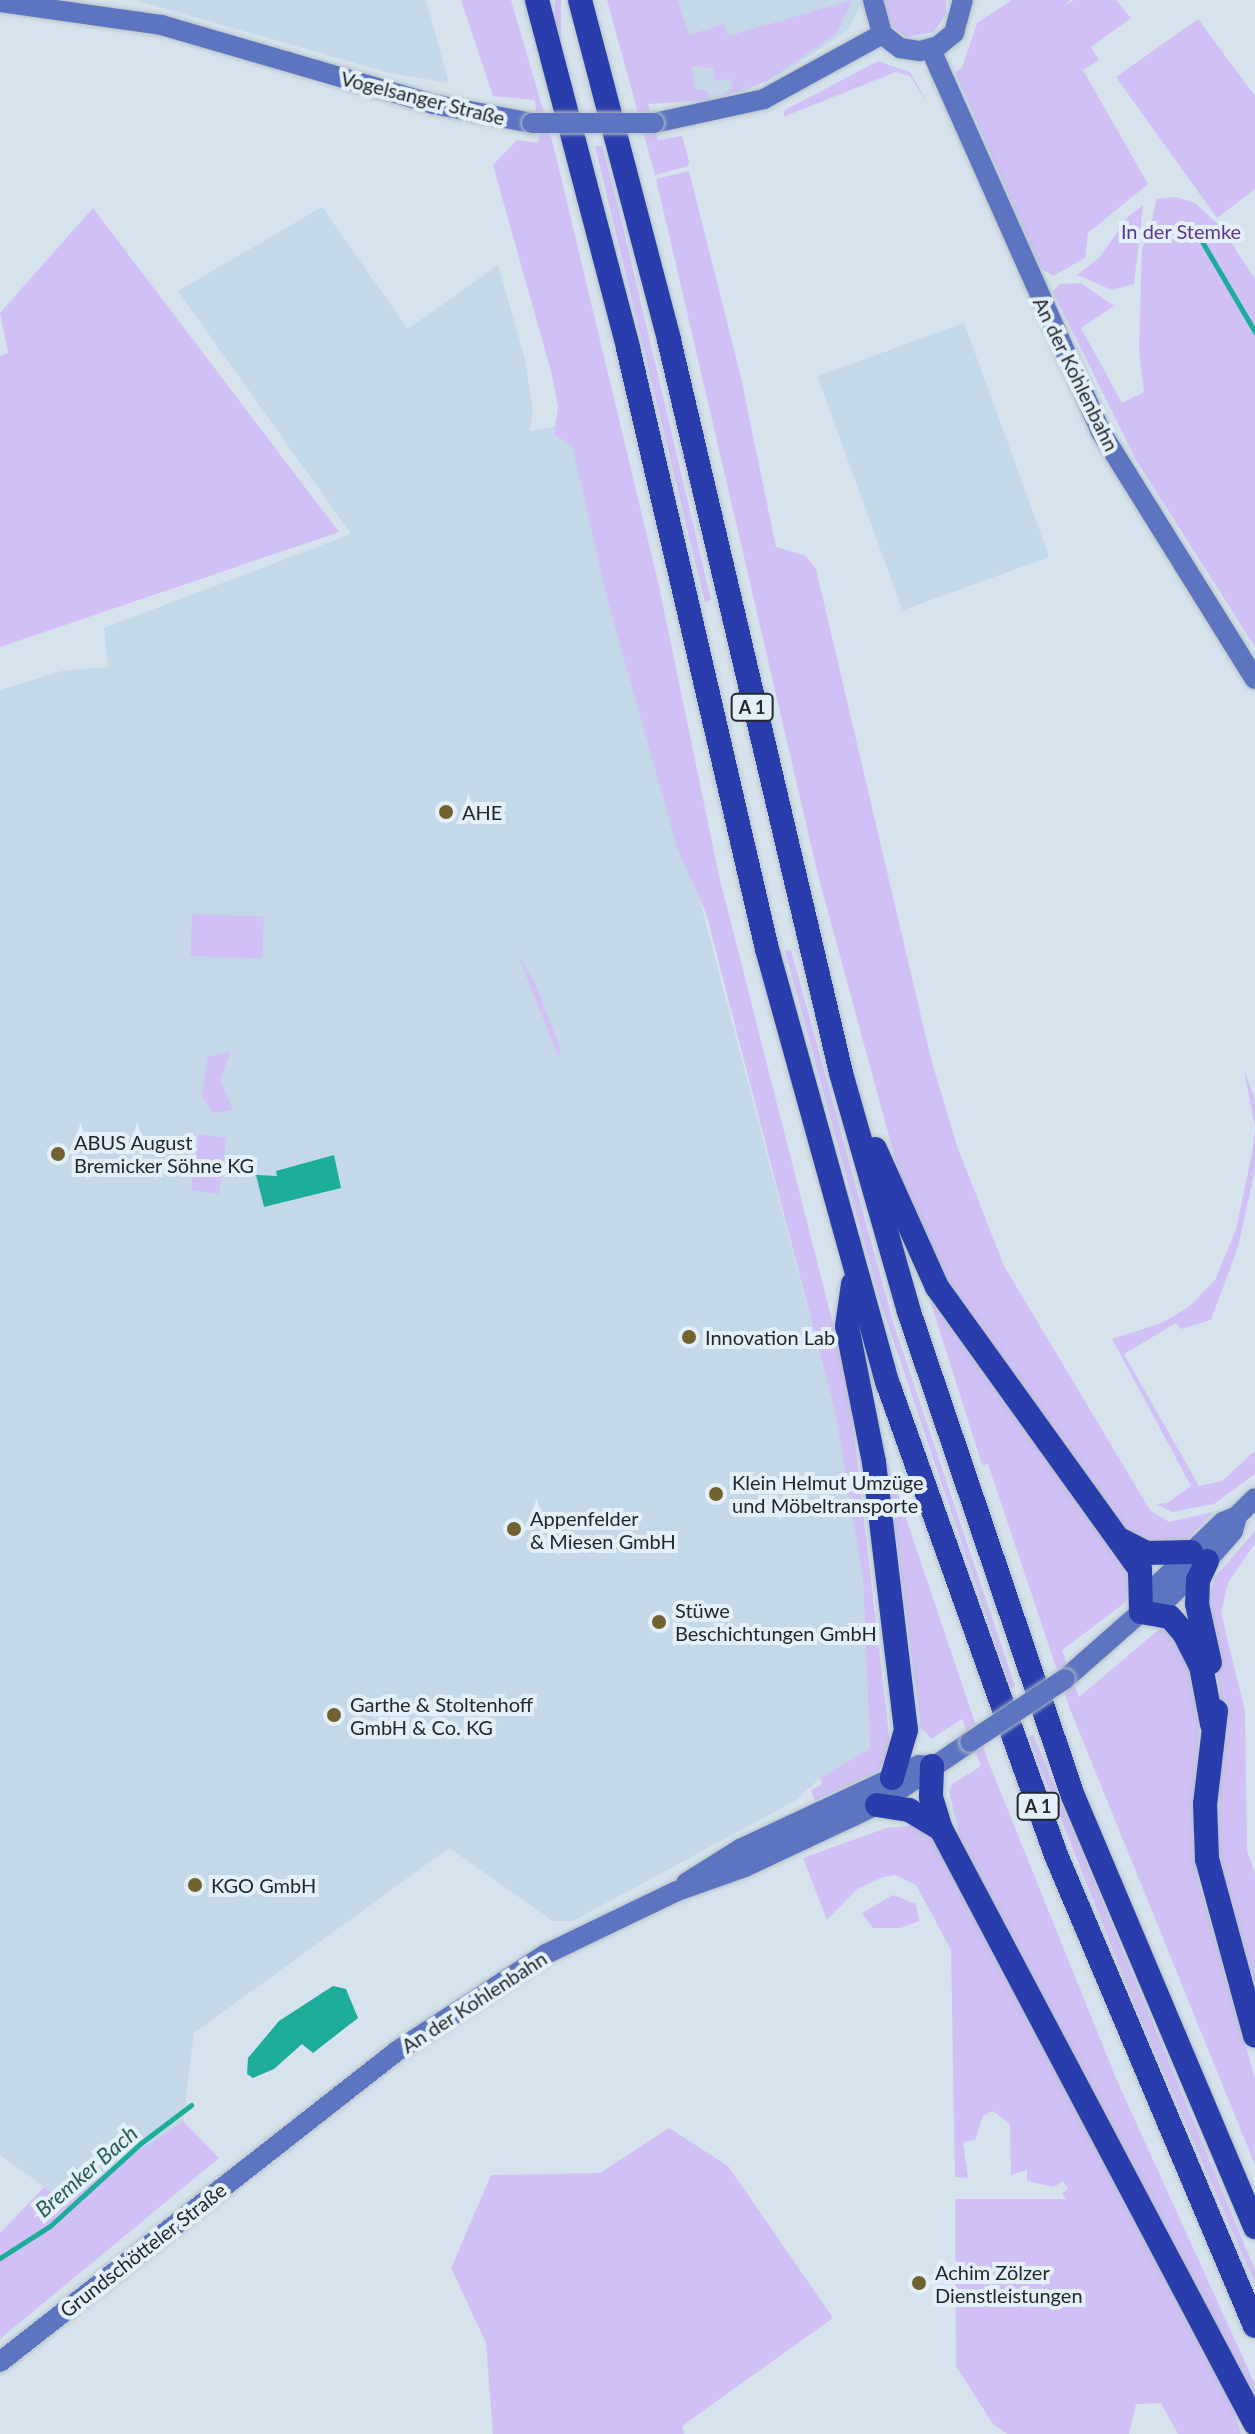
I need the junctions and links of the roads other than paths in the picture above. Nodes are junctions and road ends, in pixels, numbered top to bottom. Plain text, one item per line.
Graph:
1 (537, 0) edge
2 (580, 0) edge
3 (873, 0) edge
4 (963, 0) edge
5 (0, 2) edge
6 (882, 34) junction
7 (931, 50) junction
8 (1255, 679) edge
9 (841, 1073) junction
10 (855, 1274) junction
11 (1255, 1498) edge
12 (1119, 1539) junction
13 (1199, 1556) junction
14 (1141, 1612) junction
15 (1212, 1724) junction
16 (906, 1730) junction
17 (937, 1763) junction
18 (892, 1778) junction
19 (877, 1805) junction
20 (941, 1829) junction
21 (677, 1891) junction
22 (1255, 2036) edge
23 (286, 2138) joint
24 (1255, 2227) edge
25 (1255, 2326) edge
26 (0, 2362) edge
27 (1255, 2423) edge

1 - 10 highway, A 1
2 - 9 highway, A 1
3 - 6 main road
4 - 7 main road
5 - 6 main road, Vogelsanger Straße, bridge
6 - 7 main road
7 - 8 main road, An der Kohlenbahn
9 - 12 highway
9 - 24 highway, A 1
10 - 16 highway
10 - 25 highway, A 1
11 - 13 main road, An der Kohlenbahn
12 - 13 highway
12 - 14 highway
13 - 14 main road, An der Kohlenbahn
13 - 15 highway
14 - 15 highway
14 - 17 main road, An der Kohlenbahn, bridge
15 - 22 highway
16 - 17 highway
16 - 18 highway
17 - 18 main road, An der Kohlenbahn
17 - 19 main road, An der Kohlenbahn
17 - 20 highway
18 - 21 main road, An der Kohlenbahn
19 - 20 highway
19 - 21 main road, An der Kohlenbahn
20 - 27 highway
21 - 23 main road, An der Kohlenbahn
23 - 26 main road, Grundschötteler Straße

